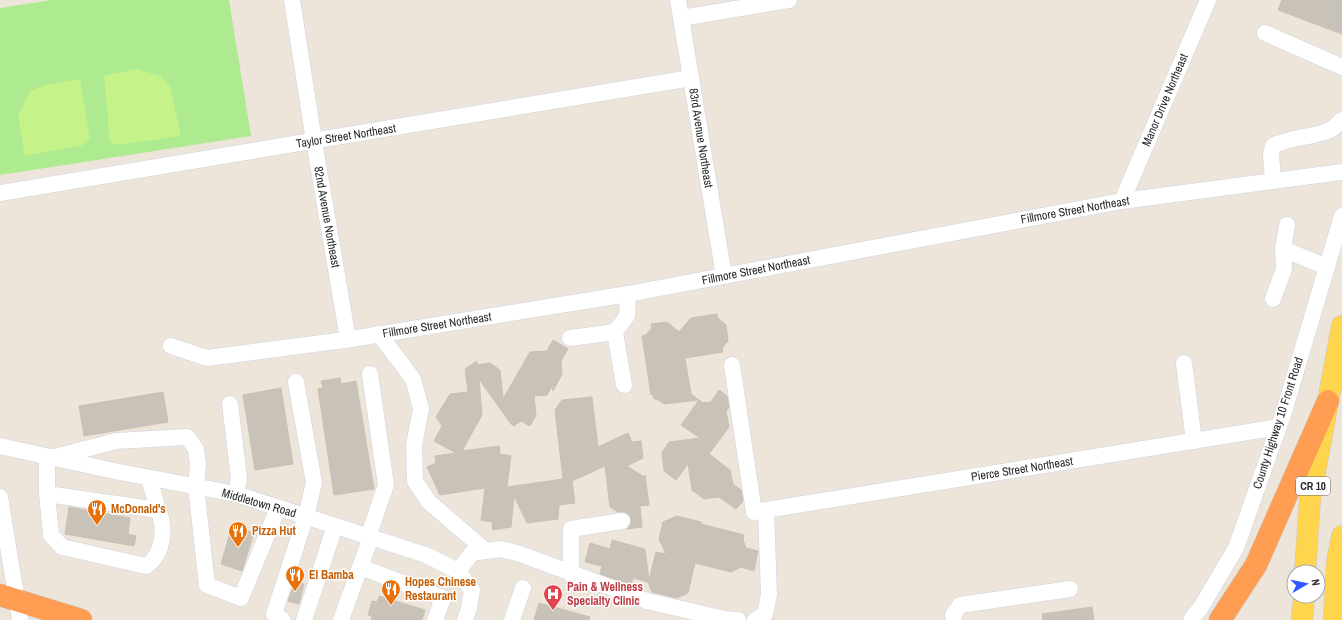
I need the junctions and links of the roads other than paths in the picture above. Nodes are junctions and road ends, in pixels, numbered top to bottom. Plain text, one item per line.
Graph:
1 (292, 0) edge
2 (678, 0) edge
3 (789, 0) edge
4 (1208, 0) edge
5 (681, 18) junction
6 (1265, 34) dead end
7 (1342, 67) edge
8 (691, 78) junction
9 (1342, 120) edge
10 (314, 141) junction
11 (1342, 172) edge
12 (1273, 181) junction
13 (0, 193) edge
14 (1122, 201) junction
15 (1342, 216) edge
16 (1287, 225) dead end
17 (1284, 249) junction
18 (1327, 267) junction
19 (724, 276) junction
20 (628, 294) junction
21 (1273, 299) dead end
22 (1342, 326) edge
23 (615, 332) junction
24 (379, 334) junction
25 (570, 338) dead end
26 (348, 339) junction
27 (171, 346) dead end
28 (1184, 363) dead end
29 (732, 365) dead end
30 (370, 374) dead end
31 (296, 382) dead end
32 (624, 385) dead end
33 (1328, 401) junction
34 (230, 404) dead end
35 (1279, 427) junction
36 (1194, 441) junction
37 (0, 446) edge
38 (49, 457) junction
39 (149, 478) junction
40 (196, 486) junction
41 (47, 494) junction
42 (236, 494) junction
43 (0, 497) edge
44 (278, 508) junction
45 (158, 510) junction
46 (766, 510) junction
47 (306, 516) junction
48 (622, 521) dead end
49 (336, 526) junction
50 (1342, 536) edge
51 (369, 537) junction
52 (486, 551) junction
53 (1306, 564) edge
54 (360, 567) junction
55 (458, 571) junction
56 (571, 574) junction
57 (523, 588) dead end
58 (1070, 589) dead end
59 (1303, 604) edge
60 (12, 605) edge
61 (81, 620) edge
62 (283, 620) edge
63 (304, 620) edge
64 (342, 620) edge
65 (436, 620) edge
66 (465, 620) edge
67 (512, 620) edge
68 (738, 620) edge
69 (755, 620) edge
70 (954, 620) edge
71 (1191, 620) edge
72 (1220, 620) edge
73 (1302, 620) edge
74 (1334, 620) edge

1 - 10 street, 82nd Avenue Northeast
2 - 5 street, 83rd Avenue Northeast
3 - 5 street
4 - 14 street, Manor Drive Northeast
5 - 8 street, 83rd Avenue Northeast
6 - 7 street
8 - 10 street, Taylor Street Northeast
8 - 19 street, 83rd Avenue Northeast
9 - 12 street
10 - 13 street, Taylor Street Northeast
10 - 26 street, 82nd Avenue Northeast
11 - 12 street, Fillmore Street Northeast
12 - 14 street, Fillmore Street Northeast
14 - 19 street, Fillmore Street Northeast
15 - 18 street, County Highway 10 Front Road
16 - 17 street
17 - 18 street
17 - 21 street
18 - 35 street, County Highway 10 Front Road
19 - 20 street, Fillmore Street Northeast
20 - 23 street
20 - 24 street, Fillmore Street Northeast
22 - 33 main road, CR 10
23 - 25 street
23 - 32 street
24 - 26 street, Fillmore Street Northeast
24 - 52 street
26 - 27 street, Fillmore Street Northeast
28 - 36 street
29 - 46 street
30 - 51 street
31 - 47 street
33 - 53 main road, CR 10
33 - 72 highway
34 - 42 street
35 - 36 street, Pierce Street Northeast
35 - 71 street, County Highway 10 Front Road
36 - 46 street, Pierce Street Northeast
37 - 38 street, Middletown Road
38 - 39 street, Middletown Road
38 - 40 street
38 - 41 street
39 - 40 street, Middletown Road
39 - 45 street
40 - 42 street, Middletown Road
40 - 44 street
41 - 45 street
41 - 45 street
42 - 44 street, Middletown Road
43 - 60 street
44 - 47 street, Middletown Road
46 - 69 street
47 - 49 street, Middletown Road
47 - 62 street
48 - 56 street
49 - 51 street, Middletown Road
49 - 63 street
50 - 74 main road
51 - 54 street
51 - 55 street, Middletown Road
52 - 55 street
52 - 56 street
54 - 64 street
54 - 65 street
55 - 66 street, Middletown Road
56 - 68 street
57 - 67 street
58 - 70 street
59 - 73 main road
60 - 61 highway

